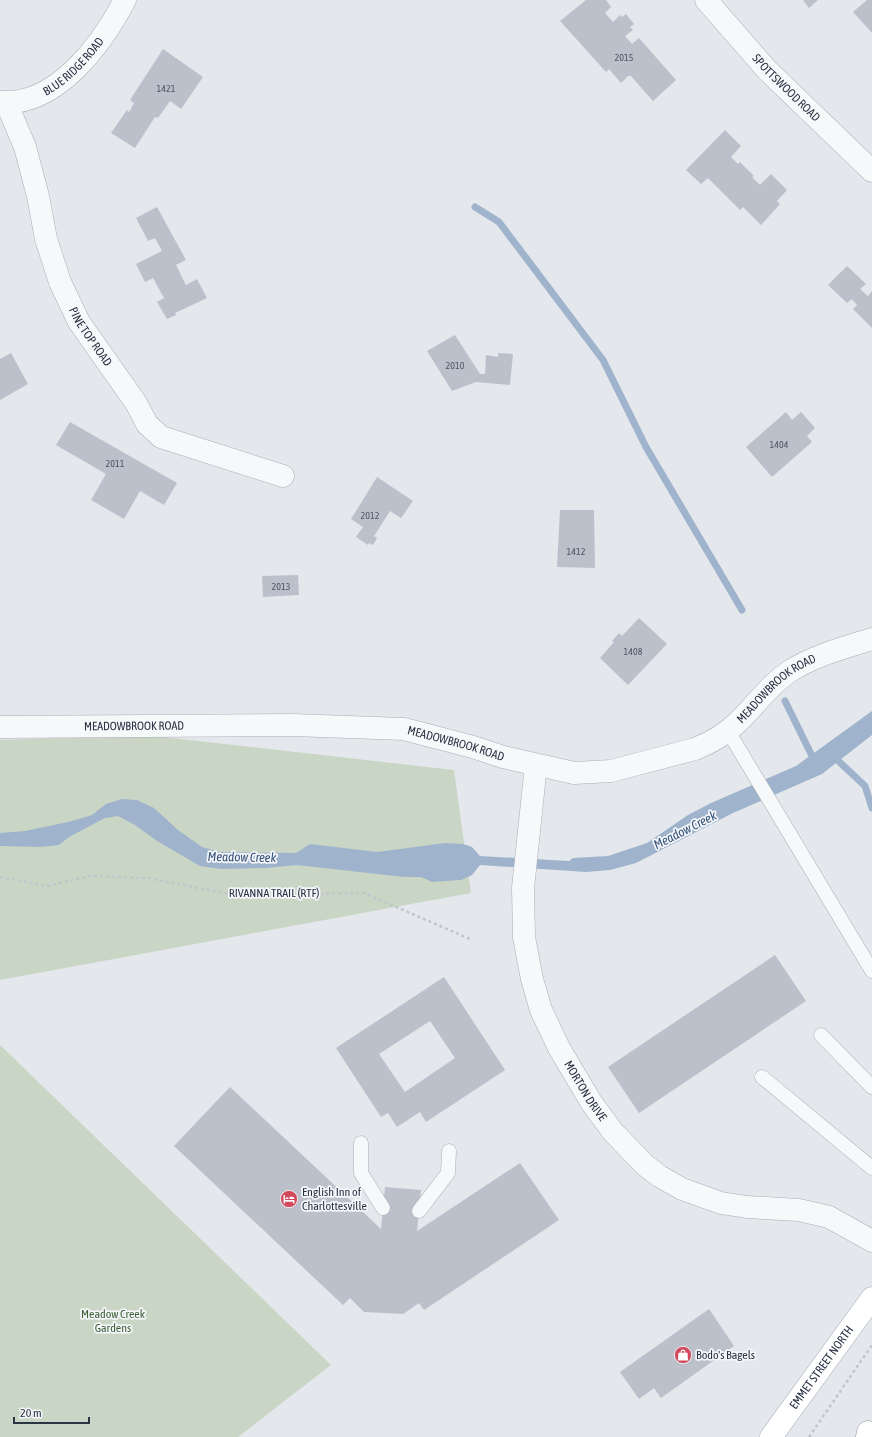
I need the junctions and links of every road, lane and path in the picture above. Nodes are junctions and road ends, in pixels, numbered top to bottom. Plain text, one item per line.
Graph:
1 (124, 0) edge
2 (706, 0) edge
3 (3, 102) edge
4 (872, 171) edge
5 (282, 476) dead end
6 (872, 639) edge
7 (0, 727) edge
8 (728, 731) junction
9 (536, 765) junction
10 (0, 877) edge
11 (470, 939) dead end
12 (872, 971) edge
13 (821, 1035) dead end
14 (762, 1077) dead end
15 (872, 1087) edge
16 (361, 1142) dead end
17 (449, 1151) dead end
18 (872, 1168) edge
19 (383, 1208) dead end
20 (419, 1211) dead end
21 (872, 1241) edge
22 (872, 1298) edge
23 (872, 1346) edge
24 (771, 1437) edge
25 (809, 1437) edge

1 - 3 street, BLUE RIDGE ROAD
2 - 4 street, SPOTTSWOOD ROAD
3 - 5 street, PINE TOP ROAD
6 - 8 street, MEADOWBROOK ROAD
7 - 9 street, MEADOWBROOK ROAD
8 - 9 street, MEADOWBROOK ROAD
8 - 12 lane
9 - 21 street, MORTON DRIVE
10 - 11 path, RIVANNA TRAIL (RTF)
13 - 15 lane
14 - 18 lane
16 - 19 lane
17 - 20 lane
22 - 24 main road, EMMET STREET NORTH
23 - 25 path

